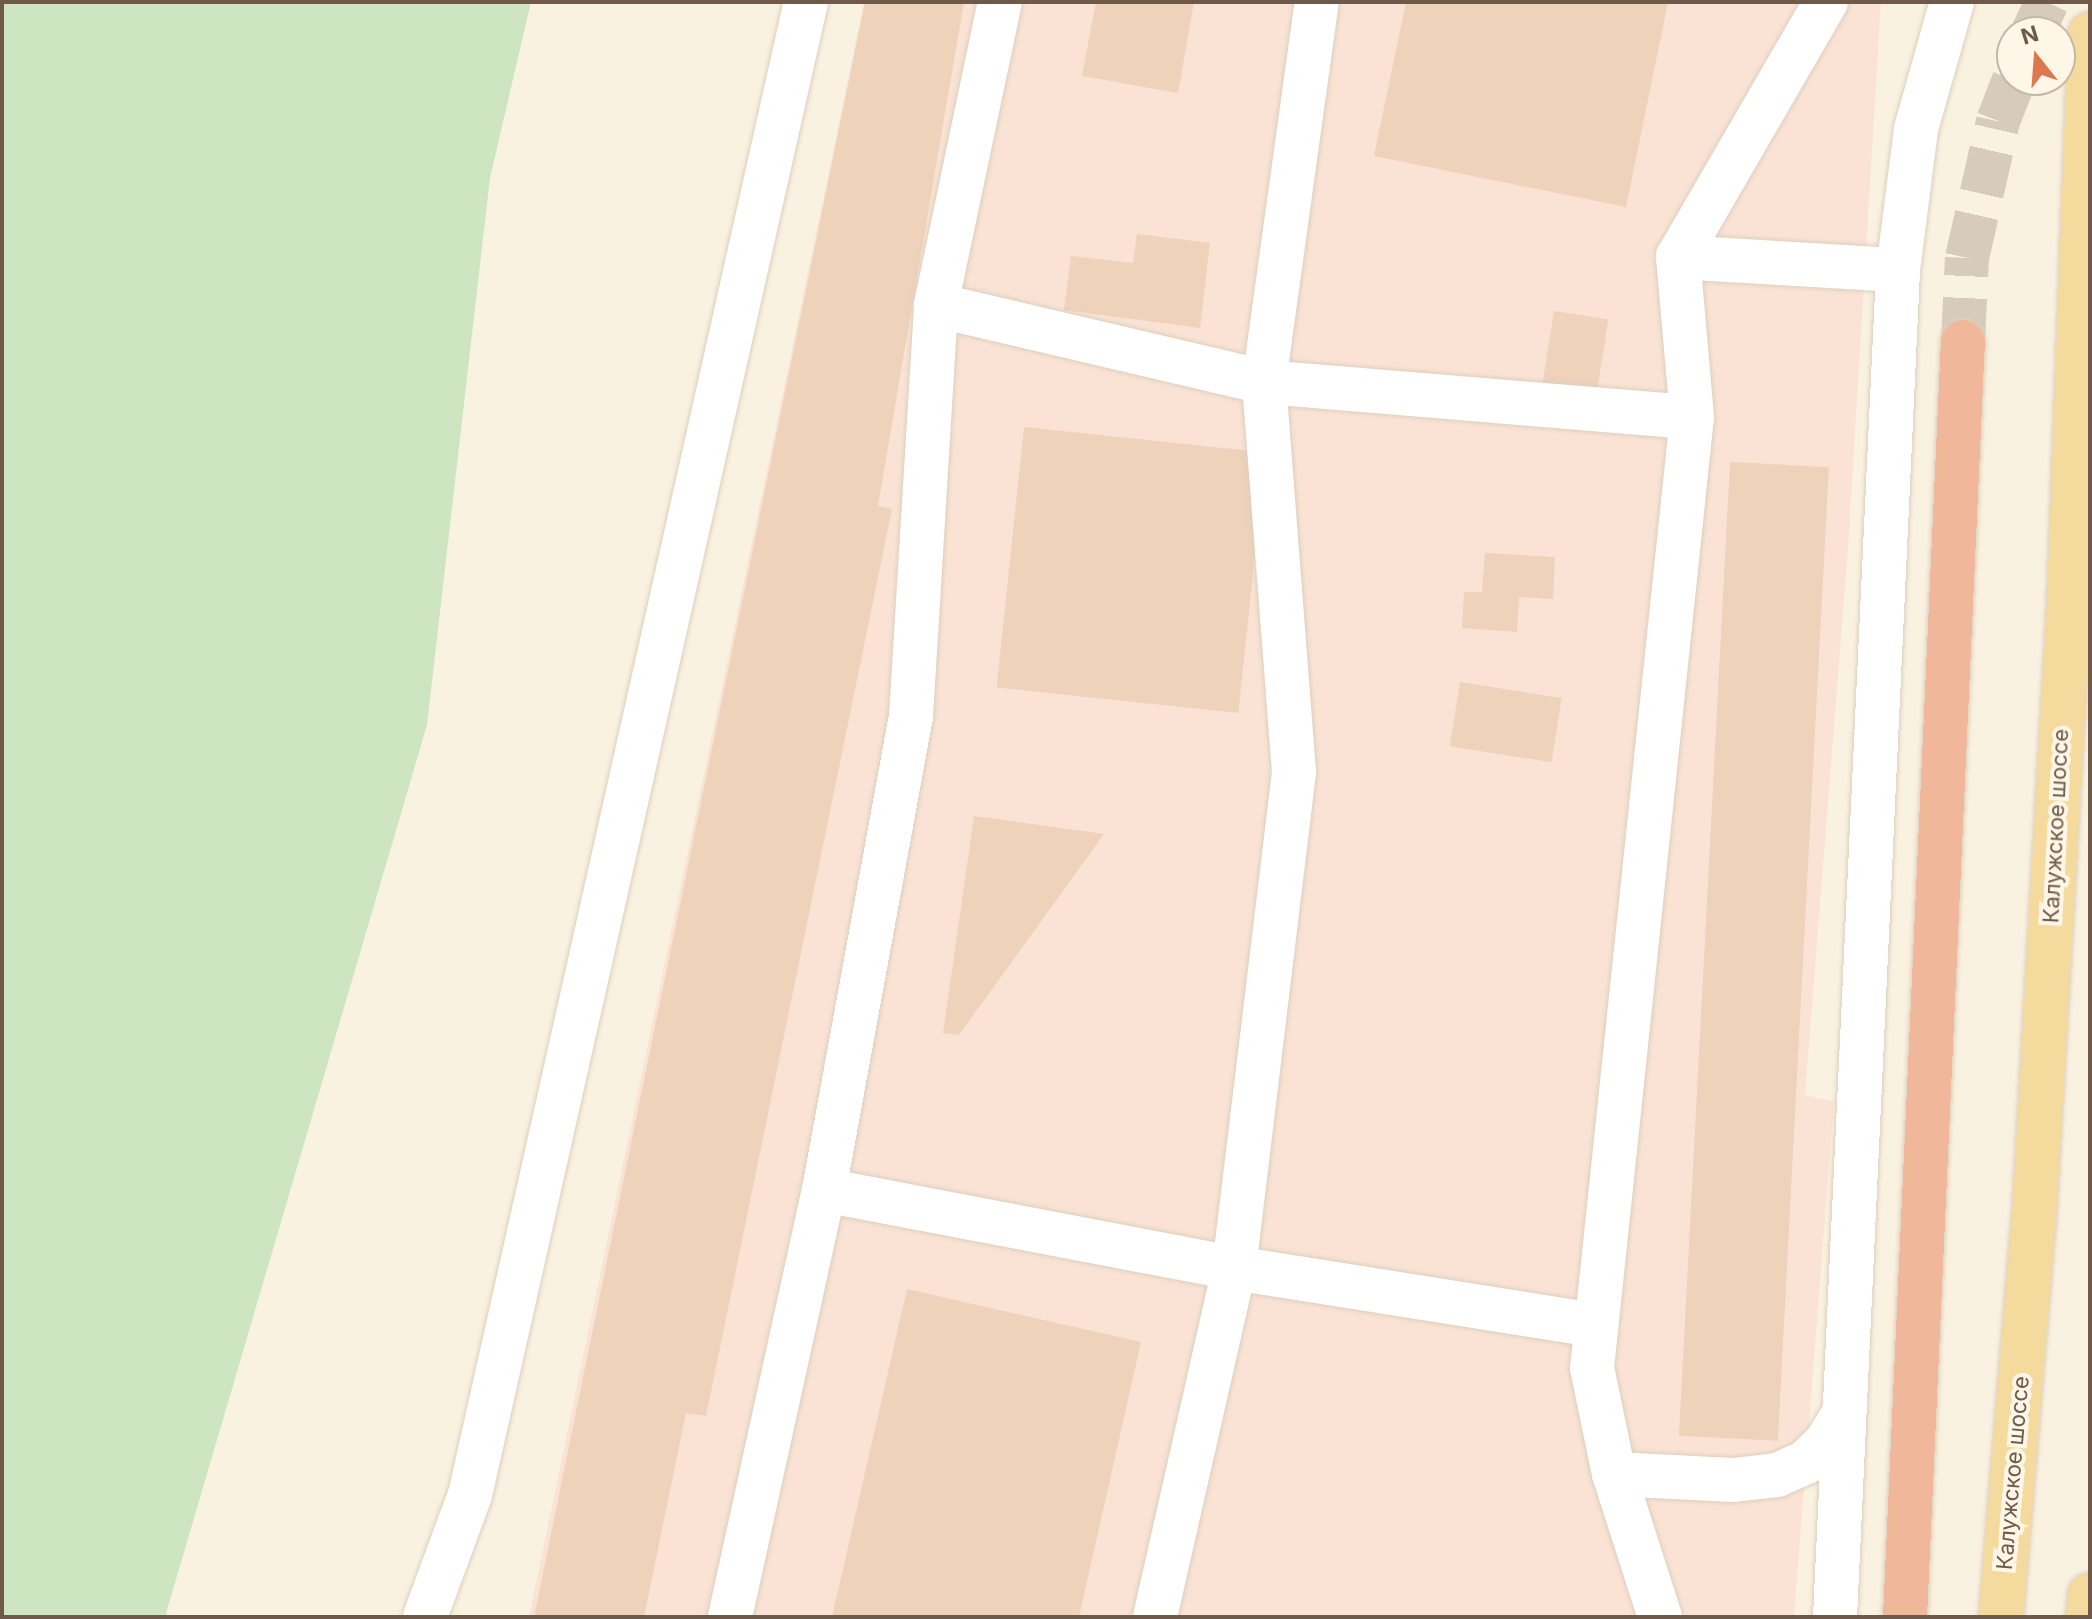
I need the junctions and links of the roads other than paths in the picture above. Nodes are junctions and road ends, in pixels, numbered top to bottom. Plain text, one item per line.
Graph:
1 (806, 2) edge
2 (1000, 2) edge
3 (1317, 2) edge
4 (1826, 2) edge
5 (1952, 2) edge
6 (2090, 34) edge
7 (1678, 257) junction
8 (1898, 270) junction
9 (936, 305) junction
10 (1963, 342) tunnel mouth
11 (1264, 382) junction
12 (1692, 417) junction
13 (824, 1190) junction
14 (1234, 1268) junction
15 (1595, 1325) junction
16 (1843, 1415) junction
17 (1614, 1474) junction
18 (2090, 1595) edge
19 (425, 1617) edge
20 (730, 1617) edge
21 (1155, 1617) edge
22 (1660, 1617) edge
23 (1835, 1617) edge
24 (1905, 1617) edge
25 (2001, 1617) edge
26 (2088, 1617) edge

1 - 19 street
2 - 9 street
3 - 11 street
4 - 7 street
5 - 8 street
6 - 25 main road, Калужское шоссе
7 - 8 street
7 - 12 street
8 - 16 street
9 - 11 street
9 - 13 street
10 - 24 highway
11 - 12 street
11 - 14 street
12 - 15 street
13 - 14 street
13 - 20 street
14 - 15 street
14 - 21 street
15 - 17 street
16 - 17 street
16 - 23 street
17 - 22 street
18 - 26 main road

